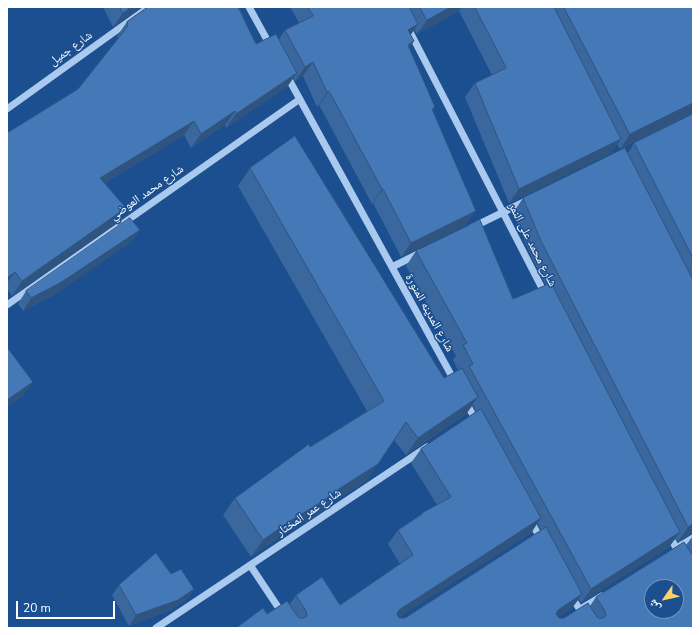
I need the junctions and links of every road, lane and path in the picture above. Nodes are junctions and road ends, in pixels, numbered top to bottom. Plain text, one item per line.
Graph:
1 (149, 7) edge
2 (250, 7) edge
3 (404, 21) edge
4 (275, 53) edge
5 (282, 66) edge
6 (300, 99) junction
7 (7, 109) edge
8 (530, 199) edge
9 (503, 212) junction
10 (468, 229) edge
11 (427, 250) edge
12 (392, 267) junction
13 (550, 303) edge
14 (7, 305) edge
15 (473, 416) junction
16 (467, 420) edge
17 (481, 430) edge
18 (434, 442) edge
19 (527, 513) edge
20 (665, 528) edge
21 (538, 534) junction
22 (531, 538) edge
23 (693, 538) edge
24 (546, 548) edge
25 (673, 551) junction
26 (683, 560) edge
27 (250, 565) junction
28 (568, 589) edge
29 (605, 594) edge
30 (576, 612) junction
31 (156, 628) edge
32 (292, 628) edge
33 (591, 628) edge

1 - 7 street, شارع جميل
2 - 4 street
3 - 9 street, شارع محمد على النمر
5 - 6 street, شارع المدينه المنورة
6 - 12 street, شارع المدينه المنورة
6 - 14 street, شارع محمد العوضي
8 - 9 street
9 - 10 street
9 - 13 street, شارع محمد على النمر
11 - 12 street
12 - 15 street, شارع المدينه المنورة
15 - 16 street
15 - 17 street, شارع المدينه المنورة
18 - 27 street, شارع عمر المختار
19 - 21 street
20 - 25 street
21 - 22 street
21 - 24 street
23 - 25 street
25 - 26 street
27 - 31 street, شارع عمر المختار
27 - 32 street
28 - 30 street
29 - 30 street
30 - 33 street

